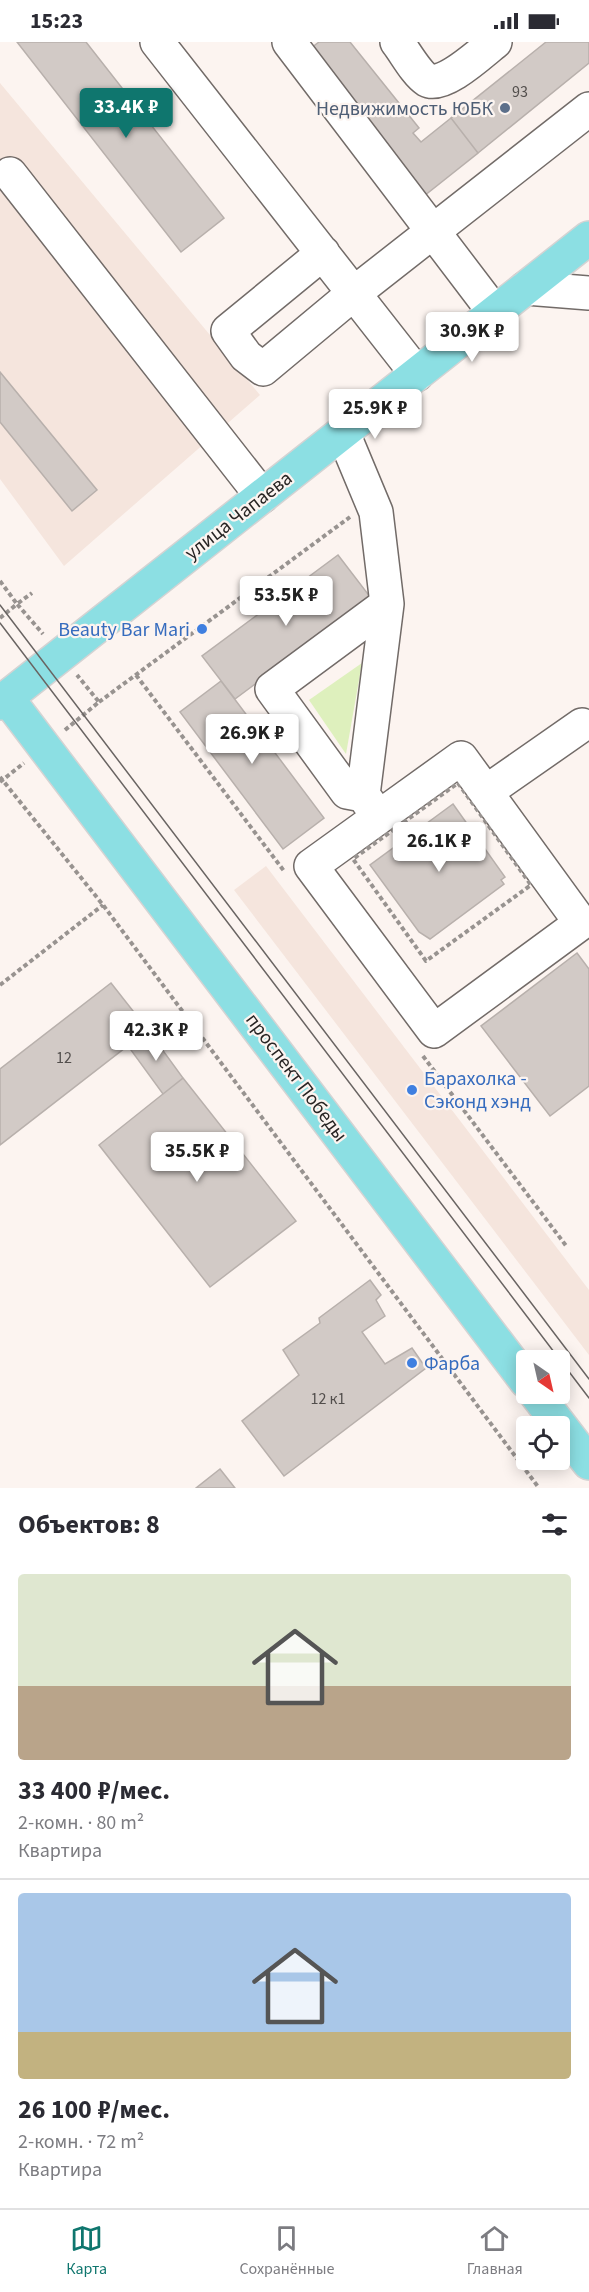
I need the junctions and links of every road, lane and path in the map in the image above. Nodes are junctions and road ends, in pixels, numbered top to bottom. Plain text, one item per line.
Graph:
1 (289, 42) edge
2 (397, 42) edge
3 (495, 42) edge
4 (161, 43) edge
5 (589, 109) edge
6 (10, 174) dead end
7 (434, 232) junction
8 (589, 238) edge
9 (323, 253) junction
10 (526, 288) junction
11 (589, 292) edge
12 (353, 294) junction
13 (495, 313) junction
14 (417, 374) junction
15 (343, 433) junction
16 (262, 496) junction
17 (372, 501) junction
18 (0, 581) edge
19 (32, 592) dead end
20 (17, 604) junction
21 (387, 604) junction
22 (0, 618) edge
23 (2, 696) edge
24 (99, 702) dead end
25 (582, 725) dead end
26 (1, 780) edge
27 (486, 792) junction
28 (371, 806) junction
29 (531, 885) joint
30 (103, 905) junction
31 (0, 985) edge
32 (516, 1368) edge
33 (544, 1404) edge
34 (589, 1463) edge
35 (539, 1488) edge

1 - 7 lane
2 - 3 lane
4 - 9 lane
5 - 7 lane
6 - 16 lane
7 - 12 lane
7 - 13 lane
8 - 10 main road, улица Чапаева
9 - 12 lane
9 - 12 lane
10 - 11 lane
10 - 13 main road, улица Чапаева
12 - 14 lane
13 - 14 main road, улица Чапаева
14 - 15 main road, улица Чапаева
15 - 16 main road, улица Чапаева
15 - 17 lane
16 - 23 main road, улица Чапаева
17 - 21 lane
17 - 24 path
18 - 20 path
19 - 20 path
20 - 22 path
21 - 28 lane
21 - 28 lane
23 - 32 main road, проспект Победы
25 - 27 lane
26 - 30 path
27 - 28 lane
27 - 28 lane
29 - 29 path
30 - 31 path
30 - 35 path
33 - 34 main road

